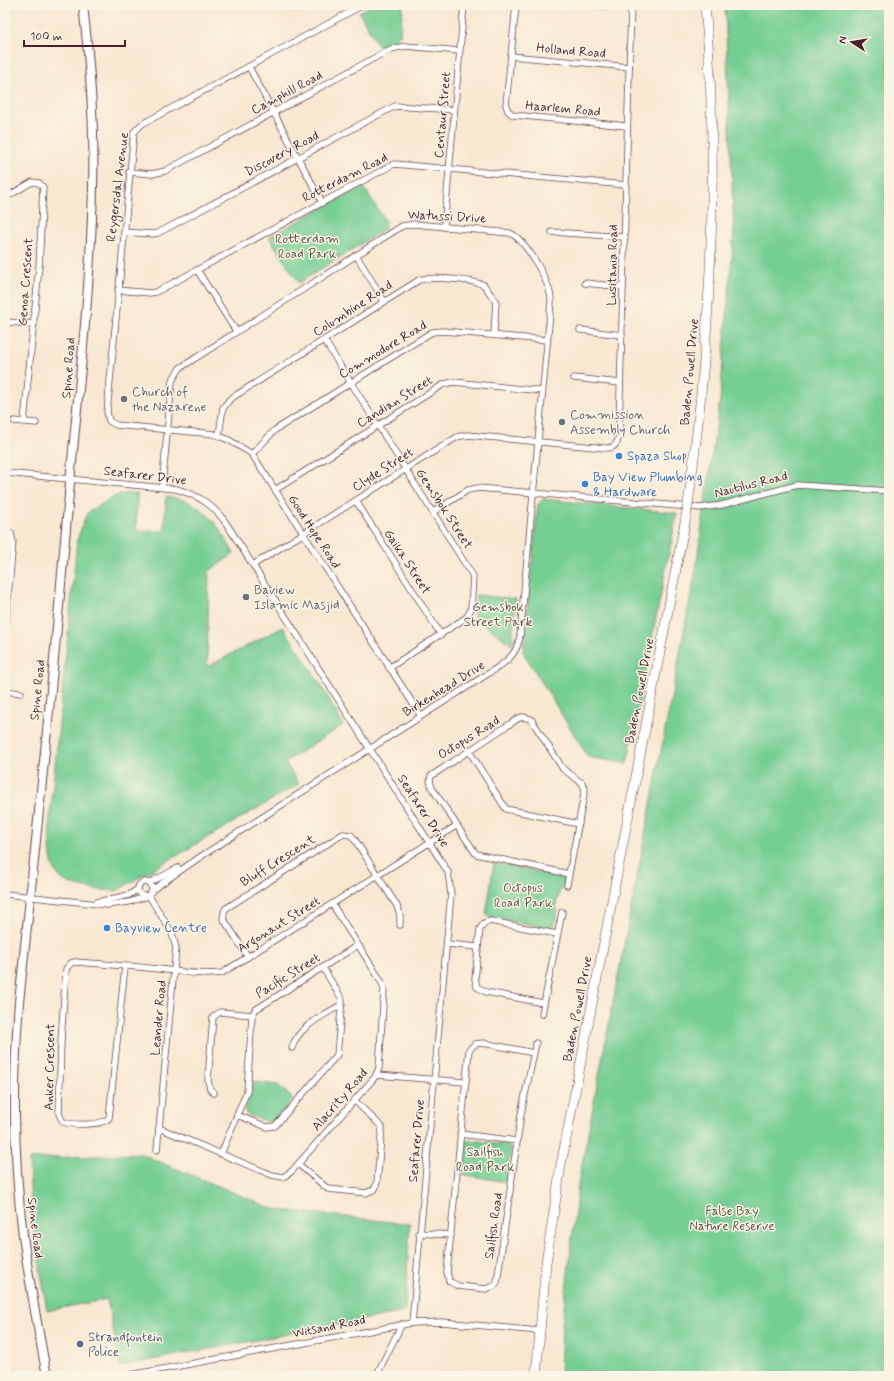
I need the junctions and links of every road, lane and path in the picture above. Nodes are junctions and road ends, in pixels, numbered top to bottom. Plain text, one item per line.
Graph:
1 (83, 5) edge
2 (363, 5) edge
3 (464, 5) edge
4 (516, 5) edge
5 (592, 5) edge
6 (705, 5) edge
7 (631, 6) edge
8 (459, 51) junction
9 (511, 56) junction
10 (249, 66) junction
11 (629, 67) junction
12 (454, 110) junction
13 (274, 112) junction
14 (627, 126) junction
15 (299, 158) junction
16 (449, 169) junction
17 (129, 172) junction
18 (626, 185) junction
19 (5, 198) edge
20 (322, 202) junction
21 (444, 227) junction
22 (124, 232) junction
23 (552, 232) dead end
24 (624, 237) junction
25 (356, 255) junction
26 (197, 270) junction
27 (585, 283) dead end
28 (623, 287) junction
29 (118, 290) junction
30 (384, 301) junction
31 (5, 322) edge
32 (34, 324) junction
33 (580, 330) dead end
34 (236, 331) junction
35 (494, 334) junction
36 (622, 335) junction
37 (324, 340) junction
38 (547, 340) junction
39 (574, 378) dead end
40 (351, 382) junction
41 (620, 383) junction
42 (542, 391) junction
43 (14, 421) dead end
44 (24, 422) junction
45 (36, 424) dead end
46 (378, 425) junction
47 (168, 430) junction
48 (219, 435) junction
49 (537, 441) junction
50 (252, 454) junction
51 (405, 469) junction
52 (5, 473) edge
53 (71, 480) junction
54 (162, 487) junction
55 (275, 490) junction
56 (889, 491) edge
57 (533, 493) junction
58 (356, 501) junction
59 (433, 512) junction
60 (5, 530) edge
61 (303, 534) junction
62 (253, 565) junction
63 (5, 629) edge
64 (441, 635) junction
65 (389, 668) junction
66 (5, 691) edge
67 (21, 692) dead end
68 (421, 716) junction
69 (370, 749) junction
70 (469, 751) junction
71 (579, 824) junction
72 (456, 826) junction
73 (430, 842) junction
74 (203, 855) junction
75 (569, 874) junction
76 (378, 876) junction
77 (149, 883) junction
78 (567, 884) dead end
79 (138, 889) junction
80 (5, 894) edge
81 (149, 894) junction
82 (30, 897) junction
83 (93, 903) junction
84 (332, 904) junction
85 (562, 912) dead end
86 (400, 925) dead end
87 (557, 934) junction
88 (446, 944) junction
89 (358, 945) junction
90 (477, 946) junction
91 (248, 957) junction
92 (125, 966) junction
93 (323, 968) junction
94 (174, 971) junction
95 (543, 1003) junction
96 (342, 1004) junction
97 (542, 1014) dead end
98 (253, 1015) junction
99 (536, 1043) dead end
100 (292, 1048) dead end
101 (534, 1053) junction
102 (377, 1075) junction
103 (434, 1080) junction
104 (465, 1082) junction
105 (214, 1094) dead end
106 (354, 1102) junction
107 (237, 1115) junction
108 (159, 1128) junction
109 (460, 1134) junction
110 (517, 1141) junction
111 (157, 1150) dead end
112 (221, 1154) junction
113 (298, 1164) junction
114 (419, 1232) junction
115 (451, 1235) junction
116 (412, 1323) junction
117 (402, 1324) junction
118 (539, 1331) junction
119 (47, 1376) edge
120 (125, 1376) edge
121 (376, 1376) edge
122 (536, 1376) edge

1 - 53 main road, Spine Road
2 - 10 street, Reygersdal Avenue
3 - 8 street, Centaur Street
4 - 9 street, Haarlem Road
5 - 7 street
6 - 118 main road, Baden Powell Drive, bridge
7 - 11 street, Lusitania Road
8 - 12 street, Centaur Street
8 - 13 street, Camphill Road
9 - 11 street, Holland Road
9 - 14 street, Haarlem Road
10 - 13 street
10 - 17 street, Reygersdal Avenue
11 - 14 street, Lusitania Road
12 - 15 street, Discovery Road
12 - 16 street, Centaur Street
13 - 15 street
13 - 17 street, Camphill Road
14 - 18 street, Lusitania Road
15 - 20 street
15 - 22 street, Discovery Road
16 - 18 street, Rotterdam Road
16 - 20 street, Rotterdam Road
16 - 21 street, Centaur Street
17 - 22 street, Reygersdal Avenue
18 - 24 street, Lusitania Road
19 - 32 street, Genoa Crescent
20 - 26 street, Rotterdam Road
21 - 25 street, Watussi Drive
21 - 38 street, Watussi Drive
22 - 29 street, Reygersdal Avenue
23 - 24 street
24 - 28 street, Lusitania Road
25 - 30 street
25 - 34 street, Watussi Drive
26 - 29 street, Rotterdam Road
26 - 34 street
27 - 28 street
28 - 36 street, Lusitania Road
29 - 47 street, Reygersdal Avenue
30 - 35 street, Columbine Road
30 - 37 street, Columbine Road
31 - 32 street
32 - 44 street, Genoa Crescent
33 - 36 street
34 - 47 street, Watussi Drive
35 - 38 street, Commodore Road
35 - 40 street, Commodore Road
36 - 41 street, Lusitania Road
37 - 40 street, Gemsbok Street
37 - 48 street, Columbine Road
38 - 42 street, Watussi Drive
39 - 41 street
40 - 46 street, Gemsbok Street
40 - 50 street, Commodore Road
41 - 49 street, Lusitania Road
42 - 46 street, Candian Street
42 - 49 street, Watussi Drive
43 - 44 street
44 - 45 street
46 - 51 street, Gemsbok Street
46 - 55 street, Candian Street
47 - 48 street, Good Hope Road
47 - 54 street, Watussi Drive
48 - 50 street, Good Hope Road
49 - 51 street, Clyde Street
49 - 57 street, Birkenhead Drive
50 - 55 street, Good Hope Road
51 - 58 street, Clyde Street
51 - 59 street, Gemsbok Street
52 - 53 street, Seafarer Drive
53 - 54 street, Seafarer Drive
53 - 82 main road, Spine Road
54 - 62 street, Seafarer Drive
55 - 61 street, Good Hope Road
56 - 57 street, Nautilus Road
57 - 59 street, Nautilus Road
57 - 68 street, Birkenhead Drive
58 - 61 street, Clyde Street
58 - 64 street, Gaika Street
59 - 64 street, Gemsbok Street
60 - 63 street
61 - 62 street, Clyde Street
61 - 65 street, Good Hope Road
62 - 69 street, Seafarer Drive
64 - 65 street, Gemsbok Street
65 - 68 street, Good Hope Road
66 - 67 street
68 - 69 street, Birkenhead Drive
69 - 73 street, Seafarer Drive
69 - 74 street, Birkenhead Drive
70 - 71 street
70 - 71 street, Octopus Road
70 - 72 street, Octopus Road
71 - 75 street, Octopus Road
72 - 73 street, Argonaut Street
72 - 75 street, Octopus Road
73 - 76 street, Argonaut Street
73 - 88 street, Seafarer Drive
74 - 77 street, Birkenhead Drive
74 - 81 street, Birkenhead Drive
75 - 78 street, Octopus Road
76 - 84 street, Argonaut Street
76 - 86 street, Bluff Crescent
76 - 91 street, Bluff Crescent
77 - 79 street, Birkenhead Drive
77 - 81 street
79 - 81 street
79 - 83 street, Birkenhead Drive
80 - 82 street, Birkenhead Drive
81 - 83 street, Birkenhead Drive
81 - 94 street, Leander Road
82 - 83 street, Birkenhead Drive
82 - 119 main road, Spine Road
84 - 89 street, Alacrity Road
84 - 91 street, Argonaut Street
85 - 87 street
87 - 90 street
87 - 95 street
88 - 90 street
88 - 103 street, Seafarer Drive
89 - 93 street, Pacific Street
89 - 102 street, Alacrity Road
90 - 95 street
91 - 94 street, Argonaut Street
92 - 92 street, Anker Crescent
92 - 94 street, Argonaut Street
93 - 96 street
93 - 98 street, Pacific Street
94 - 108 street, Leander Road
95 - 97 street
96 - 100 street
96 - 107 street
98 - 105 street
98 - 107 street, Pacific Street
99 - 101 street, Sailfish Road
101 - 104 street, Sailfish Road
101 - 110 street, Sailfish Road
102 - 103 street
102 - 106 street, Alacrity Road
103 - 104 street
103 - 114 street, Seafarer Drive
104 - 109 street, Sailfish Road
106 - 113 street, Alacrity Road
106 - 113 street
107 - 112 street, Pacific Street
108 - 111 street, Leander Road
108 - 112 street, Alacrity Road
109 - 110 street
109 - 115 street, Sailfish Road
110 - 115 street, Sailfish Road
112 - 113 street, Alacrity Road
114 - 115 street
114 - 116 street, Seafarer Drive
116 - 117 street, Witsand Road
116 - 118 street, Witsand Road
117 - 120 street, Witsand Road
117 - 121 street
118 - 122 main road, Baden Powell Drive

